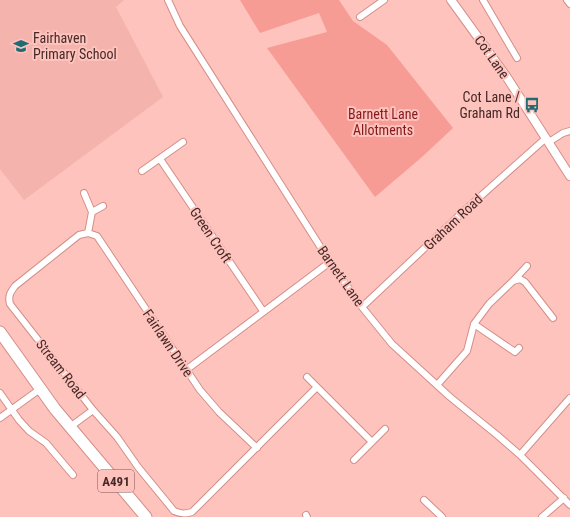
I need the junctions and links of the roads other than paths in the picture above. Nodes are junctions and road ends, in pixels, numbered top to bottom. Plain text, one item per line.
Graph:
1 (168, 0) edge
2 (384, 0) edge
3 (451, 0) edge
4 (483, 0) edge
5 (567, 0) edge
6 (570, 4) edge
7 (360, 17) dead end
8 (518, 58) dead end
9 (570, 131) edge
10 (547, 140) junction
11 (183, 142) dead end
12 (160, 158) junction
13 (142, 171) dead end
14 (570, 176) edge
15 (84, 193) dead end
16 (103, 206) dead end
17 (92, 212) junction
18 (88, 233) junction
19 (330, 262) junction
20 (527, 266) dead end
21 (512, 281) junction
22 (362, 307) junction
23 (263, 311) junction
24 (553, 318) dead end
25 (474, 324) junction
26 (0, 332) edge
27 (519, 348) dead end
28 (186, 370) junction
29 (307, 377) dead end
30 (437, 385) junction
31 (317, 387) junction
32 (40, 389) junction
33 (0, 393) edge
34 (570, 398) edge
35 (11, 410) junction
36 (93, 410) junction
37 (0, 418) edge
38 (70, 427) junction
39 (385, 429) dead end
40 (372, 442) junction
41 (257, 448) junction
42 (520, 455) junction
43 (354, 460) dead end
44 (73, 475) dead end
45 (564, 498) junction
46 (424, 500) dead end
47 (570, 505) edge
48 (439, 516) edge
49 (146, 517) edge
50 (542, 517) edge

1 - 19 street, Barnett Lane
2 - 7 street
3 - 10 street, Cot Lane
4 - 8 street
5 - 6 street
9 - 10 street, Graham Road
10 - 14 street, Cot Lane
10 - 22 street, Graham Road
11 - 12 street
12 - 13 street
12 - 23 street, Green Croft
15 - 17 street
16 - 17 street
17 - 18 street
18 - 28 street, Fairlawn Drive
18 - 36 street, Stream Road
19 - 22 street, Barnett Lane
19 - 23 street
20 - 21 street
21 - 24 street
21 - 25 street
22 - 30 street, Barnett Lane
23 - 28 street
25 - 27 street
25 - 30 street
26 - 32 highway, Stream Road / A491
28 - 41 street, Fairlawn Drive
29 - 31 street
30 - 42 street, Barnett Lane
31 - 40 street
31 - 41 street
32 - 35 street
32 - 38 highway, Stream Road / A491
33 - 35 street
34 - 42 street
35 - 37 street
35 - 44 street
36 - 38 street
36 - 41 street, Stream Road
38 - 49 highway, Stream Road / A491
39 - 40 street
40 - 43 street
42 - 45 street, Barnett Lane
45 - 47 street, Barnett Lane
45 - 50 street
46 - 48 street

